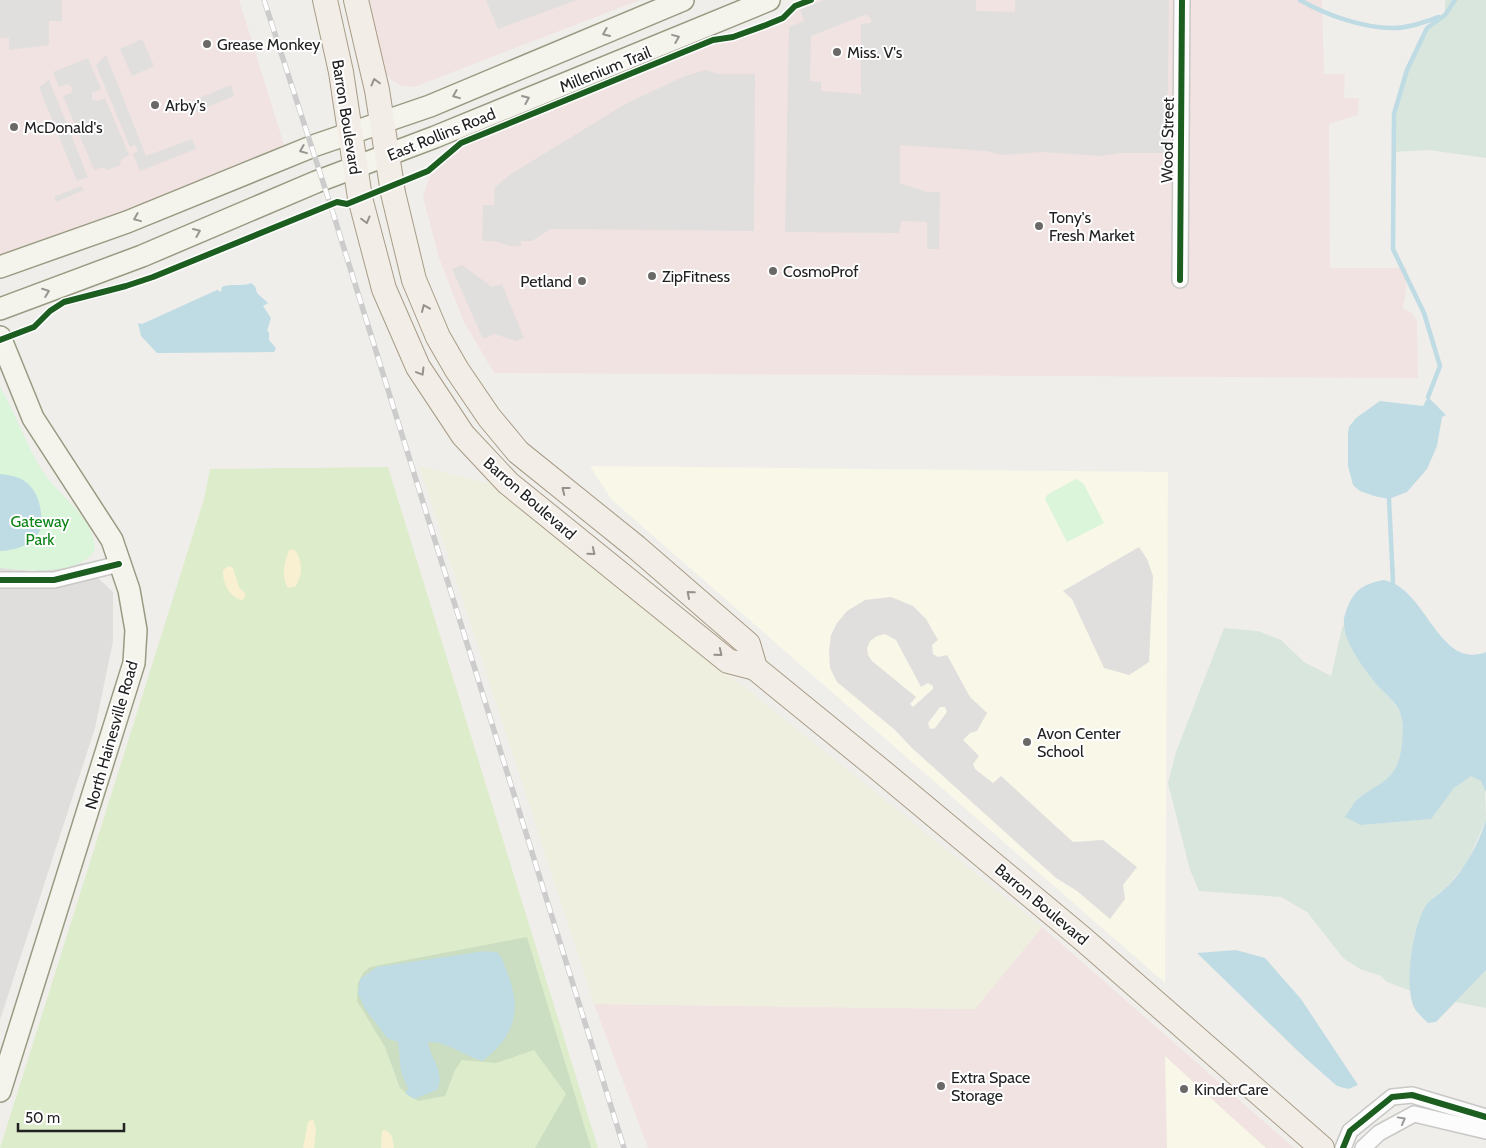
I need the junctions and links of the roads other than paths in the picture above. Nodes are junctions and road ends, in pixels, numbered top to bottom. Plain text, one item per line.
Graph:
1 (325, 0) edge
2 (356, 0) edge
3 (683, 0) edge
4 (769, 0) edge
5 (1182, 0) edge
6 (382, 122) junction
7 (349, 134) junction
8 (388, 156) junction
9 (354, 168) junction
10 (0, 267) edge
11 (1180, 280) dead end
12 (0, 309) edge
13 (0, 337) edge
14 (120, 564) junction
15 (0, 580) edge
16 (755, 668) junction
17 (0, 1091) edge
18 (1486, 1117) edge
19 (1486, 1131) edge
20 (1322, 1148) edge
21 (1343, 1148) edge
22 (1363, 1148) edge

1 - 7 main road, Barron Boulevard
6 -> 2 main road, Barron Boulevard
3 -> 6 main road, East Rollins Road
8 -> 4 main road, East Rollins Road
5 - 11 street, Wood Street
6 - 7 main road, East Rollins Road
6 - 8 main road, Barron Boulevard
7 - 9 main road, Barron Boulevard
7 -> 10 main road, East Rollins Road
8 - 9 main road, East Rollins Road
16 -> 8 main road, Barron Boulevard
12 -> 9 main road, East Rollins Road
9 -> 16 main road, Barron Boulevard
13 - 14 main road, North Hainesville Road
14 - 15 street
14 - 17 main road, North Hainesville Road
16 - 20 main road, Barron Boulevard
18 - 21 street
22 -> 19 street

